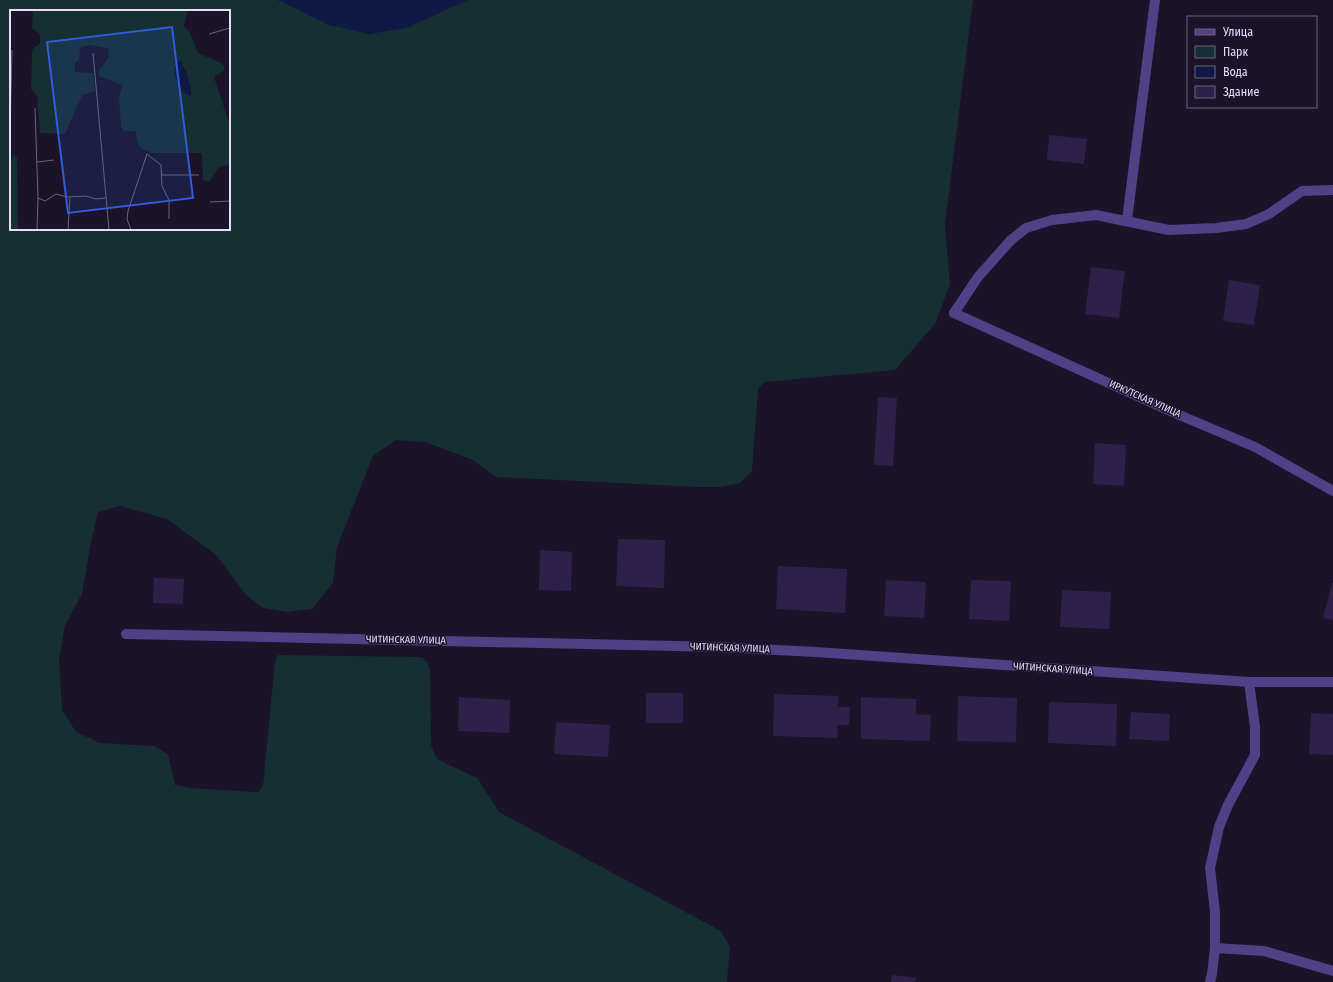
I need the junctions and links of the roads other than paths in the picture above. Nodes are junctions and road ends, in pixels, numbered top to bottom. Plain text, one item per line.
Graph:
1 (1155, 0) edge
2 (1333, 190) edge
3 (1127, 220) junction
4 (1333, 490) edge
5 (126, 634) dead end
6 (1249, 682) junction
7 (1333, 682) edge
8 (1215, 948) junction
9 (1333, 971) edge
10 (1210, 982) edge

1 - 3 street
2 - 3 street
3 - 4 street, ИРКУТСКАЯ УЛИЦА
5 - 6 street, ЧИТИНСКАЯ УЛИЦА
6 - 7 street, ЧИТИНСКАЯ УЛИЦА
6 - 8 street
8 - 9 street
8 - 10 street

